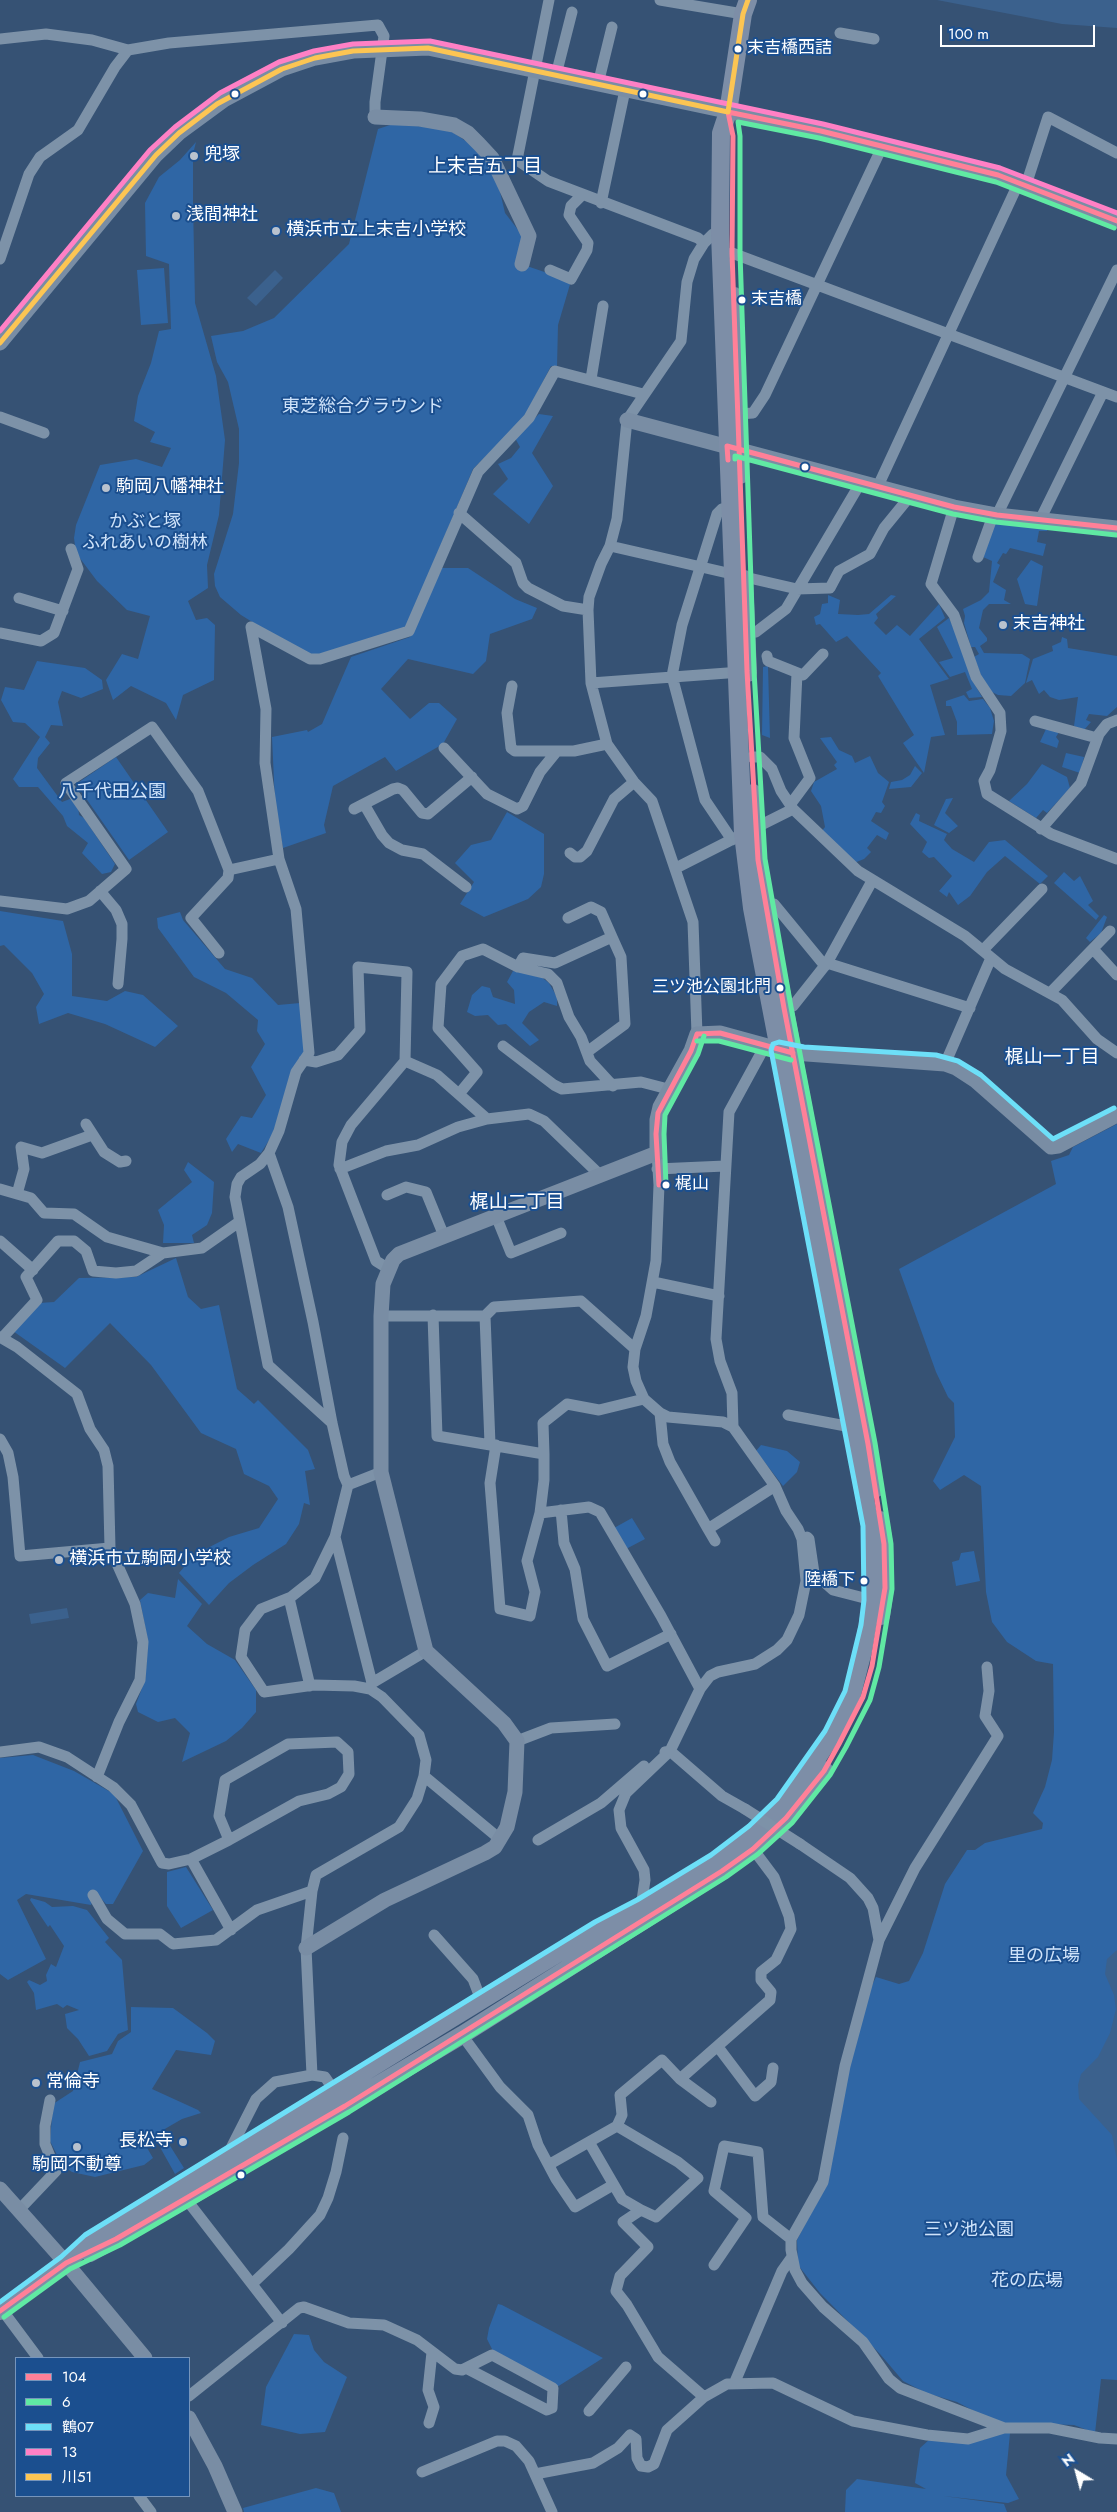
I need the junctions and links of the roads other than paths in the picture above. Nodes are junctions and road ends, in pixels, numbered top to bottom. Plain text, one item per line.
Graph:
1 (549, 0) edge
2 (660, 0) edge
3 (745, 7) edge
4 (572, 12) dead end
5 (612, 27) dead end
6 (840, 33) dead end
7 (0, 39) edge
8 (874, 40) dead end
9 (383, 48) junction
10 (128, 50) junction
11 (534, 70) junction
12 (556, 75) junction
13 (598, 84) junction
14 (626, 90) junction
15 (728, 112) junction
16 (375, 117) joint
17 (883, 146) junction
18 (1117, 153) edge
19 (1022, 184) junction
20 (582, 195) junction
21 (601, 202) junction
22 (1117, 222) edge
23 (720, 234) junction
24 (704, 242) junction
25 (732, 253) junction
26 (0, 259) edge
27 (522, 264) dead end
28 (550, 270) dead end
29 (1117, 270) edge
30 (818, 284) junction
31 (603, 306) dead end
32 (949, 333) junction
33 (0, 343) edge
34 (1065, 378) junction
35 (591, 379) junction
36 (1103, 392) junction
37 (643, 394) junction
38 (1117, 397) edge
39 (739, 414) junction
40 (0, 417) edge
41 (627, 420) junction
42 (44, 433) dead end
43 (733, 448) junction
44 (861, 482) junction
45 (878, 486) junction
46 (911, 495) junction
47 (731, 506) junction
48 (954, 507) junction
49 (459, 513) junction
50 (997, 516) junction
51 (1040, 520) junction
52 (1117, 528) edge
53 (610, 546) junction
54 (71, 549) dead end
55 (978, 557) dead end
56 (700, 565) junction
57 (738, 576) junction
58 (797, 589) junction
59 (19, 598) dead end
60 (588, 610) junction
61 (63, 611) junction
62 (0, 633) edge
63 (747, 633) junction
64 (823, 654) dead end
65 (767, 656) dead end
66 (742, 672) junction
67 (797, 673) junction
68 (672, 676) junction
69 (591, 683) junction
70 (512, 686) dead end
71 (1117, 720) edge
72 (1034, 721) dead end
73 (1097, 738) junction
74 (607, 744) junction
75 (444, 748) dead end
76 (557, 751) junction
77 (752, 758) junction
78 (472, 777) junction
79 (634, 782) junction
80 (792, 807) junction
81 (1041, 829) junction
82 (744, 834) junction
83 (570, 853) dead end
84 (279, 859) junction
85 (1117, 859) edge
86 (676, 868) junction
87 (229, 870) junction
88 (872, 880) junction
89 (466, 887) dead end
90 (1042, 889) dead end
91 (100, 891) junction
92 (0, 901) edge
93 (759, 907) junction
94 (568, 918) dead end
95 (1110, 931) dead end
96 (612, 937) junction
97 (1093, 949) junction
98 (219, 953) dead end
99 (987, 954) junction
100 (826, 964) junction
101 (518, 968) junction
102 (1117, 974) edge
103 (118, 984) dead end
104 (1050, 993) junction
105 (784, 1008) junction
106 (970, 1008) junction
107 (697, 1034) junction
108 (503, 1046) dead end
109 (779, 1049) junction
110 (587, 1052) junction
111 (1117, 1052) edge
112 (304, 1060) junction
113 (405, 1061) junction
114 (945, 1064) junction
115 (613, 1086) junction
116 (668, 1089) junction
117 (458, 1094) junction
118 (1117, 1115) edge
119 (487, 1119) junction
120 (86, 1124) dead end
121 (92, 1136) junction
122 (270, 1153) junction
123 (657, 1153) junction
124 (126, 1161) dead end
125 (725, 1166) junction
126 (340, 1169) junction
127 (657, 1169) junction
128 (600, 1175) junction
129 (0, 1189) edge
130 (17, 1194) junction
131 (387, 1195) dead end
132 (496, 1216) junction
133 (239, 1222) junction
134 (561, 1233) dead end
135 (444, 1236) junction
136 (0, 1241) edge
137 (163, 1253) junction
138 (388, 1269) junction
139 (32, 1270) junction
140 (653, 1282) junction
141 (719, 1296) junction
142 (433, 1315) junction
143 (380, 1316) junction
144 (484, 1316) junction
145 (1, 1337) edge
146 (635, 1349) junction
147 (644, 1399) junction
148 (660, 1413) junction
149 (788, 1415) dead end
150 (332, 1423) junction
151 (733, 1427) junction
152 (851, 1427) junction
153 (0, 1439) edge
154 (493, 1445) junction
155 (544, 1454) junction
156 (381, 1472) junction
157 (348, 1484) junction
158 (775, 1486) junction
159 (561, 1510) junction
160 (540, 1513) junction
161 (708, 1529) junction
162 (798, 1529) junction
163 (335, 1537) junction
164 (715, 1541) dead end
165 (110, 1548) junction
166 (289, 1598) junction
167 (872, 1600) junction
168 (671, 1634) junction
169 (426, 1651) junction
170 (988, 1667) dead end
171 (310, 1686) junction
172 (371, 1686) junction
173 (700, 1689) junction
174 (615, 1724) dead end
175 (517, 1741) junction
176 (670, 1751) junction
177 (0, 1752) edge
178 (424, 1776) junction
179 (97, 1777) junction
180 (229, 1840) junction
181 (501, 1840) junction
182 (538, 1840) dead end
183 (753, 1849) junction
184 (191, 1859) junction
185 (312, 1891) junction
186 (93, 1895) dead end
187 (641, 1907) junction
188 (231, 1930) junction
189 (434, 1935) dead end
190 (879, 1940) junction
191 (306, 1948) junction
192 (481, 2000) junction
193 (462, 2035) junction
194 (718, 2047) junction
195 (773, 2068) dead end
196 (312, 2075) junction
197 (680, 2080) junction
198 (335, 2090) junction
199 (50, 2100) dead end
200 (711, 2102) dead end
201 (344, 2106) junction
202 (617, 2126) junction
203 (343, 2138) dead end
204 (589, 2142) junction
205 (227, 2156) junction
206 (550, 2164) junction
207 (613, 2185) junction
208 (0, 2188) edge
209 (186, 2199) junction
210 (19, 2210) junction
211 (641, 2210) junction
212 (791, 2239) junction
213 (792, 2257) junction
214 (66, 2263) junction
215 (714, 2265) dead end
216 (252, 2284) junction
217 (1, 2309) edge
218 (282, 2323) junction
219 (432, 2352) junction
220 (37, 2357) edge
221 (143, 2357) edge
222 (626, 2367) dead end
223 (466, 2368) junction
224 (734, 2384) junction
225 (190, 2395) edge
226 (704, 2397) junction
227 (589, 2411) dead end
228 (190, 2420) edge
229 (429, 2423) dead end
230 (1004, 2428) junction
231 (1117, 2439) edge
232 (422, 2472) dead end
233 (535, 2474) junction
234 (140, 2497) edge
235 (151, 2512) edge
236 (235, 2512) edge
237 (552, 2512) edge

1 - 11 street
2 - 3 street
3 - 15 main road
4 - 12 street
5 - 13 street
6 - 8 street
7 - 10 street
9 - 10 street
9 - 11 street
9 - 16 street
9 - 33 street
10 - 26 street
11 - 12 street
11 - 20 street
12 - 13 street
13 - 14 street
14 - 15 street
14 - 21 street
15 - 17 street
15 - 23 main road
15 - 25 main road
16 - 27 street
17 - 19 street
17 - 30 street
18 - 19 street
19 - 22 street
19 - 32 street
20 - 21 street
20 - 28 street
21 - 24 street
23 - 24 street
23 - 43 main road
24 - 37 street
25 - 30 street
25 - 39 main road
29 - 34 street
30 - 32 street
30 - 39 street
31 - 35 street
32 - 34 street
32 - 45 street
34 - 36 street
34 - 50 street
35 - 37 street
35 - 49 street
36 - 38 street
36 - 51 street
37 - 41 street
39 - 43 main road
40 - 42 street
41 - 43 street
41 - 53 street
43 - 44 street
43 - 47 main road
43 - 57 main road
44 - 45 street
44 - 58 street
45 - 46 street
46 - 48 street
46 - 58 street
47 - 56 street
47 - 57 main road
48 - 50 street
48 - 81 street
49 - 60 street
49 - 84 street
50 - 51 street
50 - 55 street
51 - 52 street
53 - 56 street
53 - 60 street
54 - 61 street
56 - 57 street
56 - 68 street
57 - 58 street
57 - 63 main road
57 - 66 main road
58 - 63 street
59 - 61 street
60 - 69 street
61 - 62 street
63 - 66 main road
64 - 67 street
65 - 67 street
66 - 68 street
66 - 77 main road
66 - 82 main road
67 - 80 street
68 - 69 street
68 - 82 street
69 - 74 street
70 - 76 street
71 - 73 street
72 - 73 street
73 - 81 street
74 - 76 street
74 - 79 street
75 - 78 street
76 - 78 street
77 - 80 street
77 - 82 main road
78 - 89 street
79 - 83 street
79 - 86 street
80 - 82 street
80 - 88 street
81 - 85 street
82 - 86 street
82 - 93 main road
84 - 87 street
84 - 112 street
86 - 107 street
87 - 91 street
87 - 98 street
88 - 99 street
88 - 100 street
90 - 99 street
91 - 92 street
91 - 103 street
93 - 100 street
93 - 105 main road
93 - 109 main road
94 - 96 street
95 - 97 street
96 - 101 street
96 - 110 street
97 - 102 street
97 - 104 street
99 - 104 street
99 - 106 street
100 - 105 street
100 - 106 street
101 - 110 street
101 - 117 street
104 - 111 street
105 - 109 main road
106 - 114 street
107 - 109 street
107 - 116 street
108 - 115 street
109 - 114 street
109 - 125 street
109 - 152 main road
109 - 183 main road
110 - 115 street
112 - 113 street
112 - 122 street
113 - 117 street
113 - 126 street
114 - 118 street
115 - 116 street
116 - 123 street
117 - 119 street
119 - 126 street
119 - 128 street
120 - 121 street
121 - 124 street
121 - 130 street
122 - 133 street
122 - 150 street
123 - 127 street
123 - 128 street
125 - 127 street
125 - 141 street
126 - 138 street
127 - 140 street
128 - 132 street
129 - 130 street
130 - 137 street
131 - 135 street
132 - 134 street
132 - 135 street
133 - 137 street
133 - 150 street
135 - 138 street
136 - 139 street
137 - 139 street
138 - 143 street
139 - 145 street
140 - 141 street
140 - 146 street
141 - 151 street
142 - 143 street
142 - 144 street
142 - 154 street
143 - 156 street
144 - 146 street
144 - 154 street
145 - 165 street
146 - 147 street
147 - 148 street
147 - 155 street
148 - 151 street
148 - 161 street
149 - 152 street
150 - 157 street
151 - 158 street
152 - 167 main road
153 - 165 street
154 - 155 street
154 - 160 street
155 - 160 street
156 - 157 street
156 - 169 street
157 - 163 street
158 - 161 street
158 - 162 street
159 - 160 street
159 - 168 street
159 - 168 street
161 - 164 street
162 - 167 street
162 - 173 street
163 - 166 street
163 - 172 street
165 - 179 street
166 - 171 street
166 - 171 street
167 - 187 main road
168 - 173 street
169 - 172 street
169 - 175 street
170 - 190 street
171 - 172 street
172 - 178 street
173 - 176 street
174 - 175 street
175 - 181 street
176 - 182 street
176 - 187 street
176 - 190 street, bridge
177 - 179 street
178 - 181 street
178 - 185 street
179 - 184 street
180 - 180 street
180 - 184 street
181 - 191 street
183 - 193 main road
183 - 194 street
184 - 188 street
185 - 188 street
185 - 191 street
186 - 188 street
187 - 192 main road
189 - 192 street
190 - 212 street
191 - 196 street
192 - 198 main road
193 - 201 main road
193 - 206 street
194 - 195 street
194 - 197 street
196 - 198 street
196 - 205 street
197 - 200 street
197 - 202 street
198 - 201 street
198 - 205 main road
199 - 210 street
201 - 209 main road
202 - 204 street
202 - 211 street
203 - 216 street
204 - 206 street
204 - 207 street
205 - 214 main road
206 - 207 street
207 - 211 street
208 - 210 street
209 - 214 main road
209 - 216 street
210 - 214 street
211 - 226 street
212 - 213 street
212 - 215 street
213 - 224 street
213 - 230 street
214 - 217 main road
214 - 221 street
216 - 218 street
217 - 220 street
218 - 219 street
218 - 225 street
219 - 223 street
219 - 229 street
222 - 227 street
223 - 223 street
224 - 226 street
224 - 230 street
226 - 233 street
228 - 236 street
230 - 231 street
232 - 233 street
233 - 237 street
234 - 235 street

